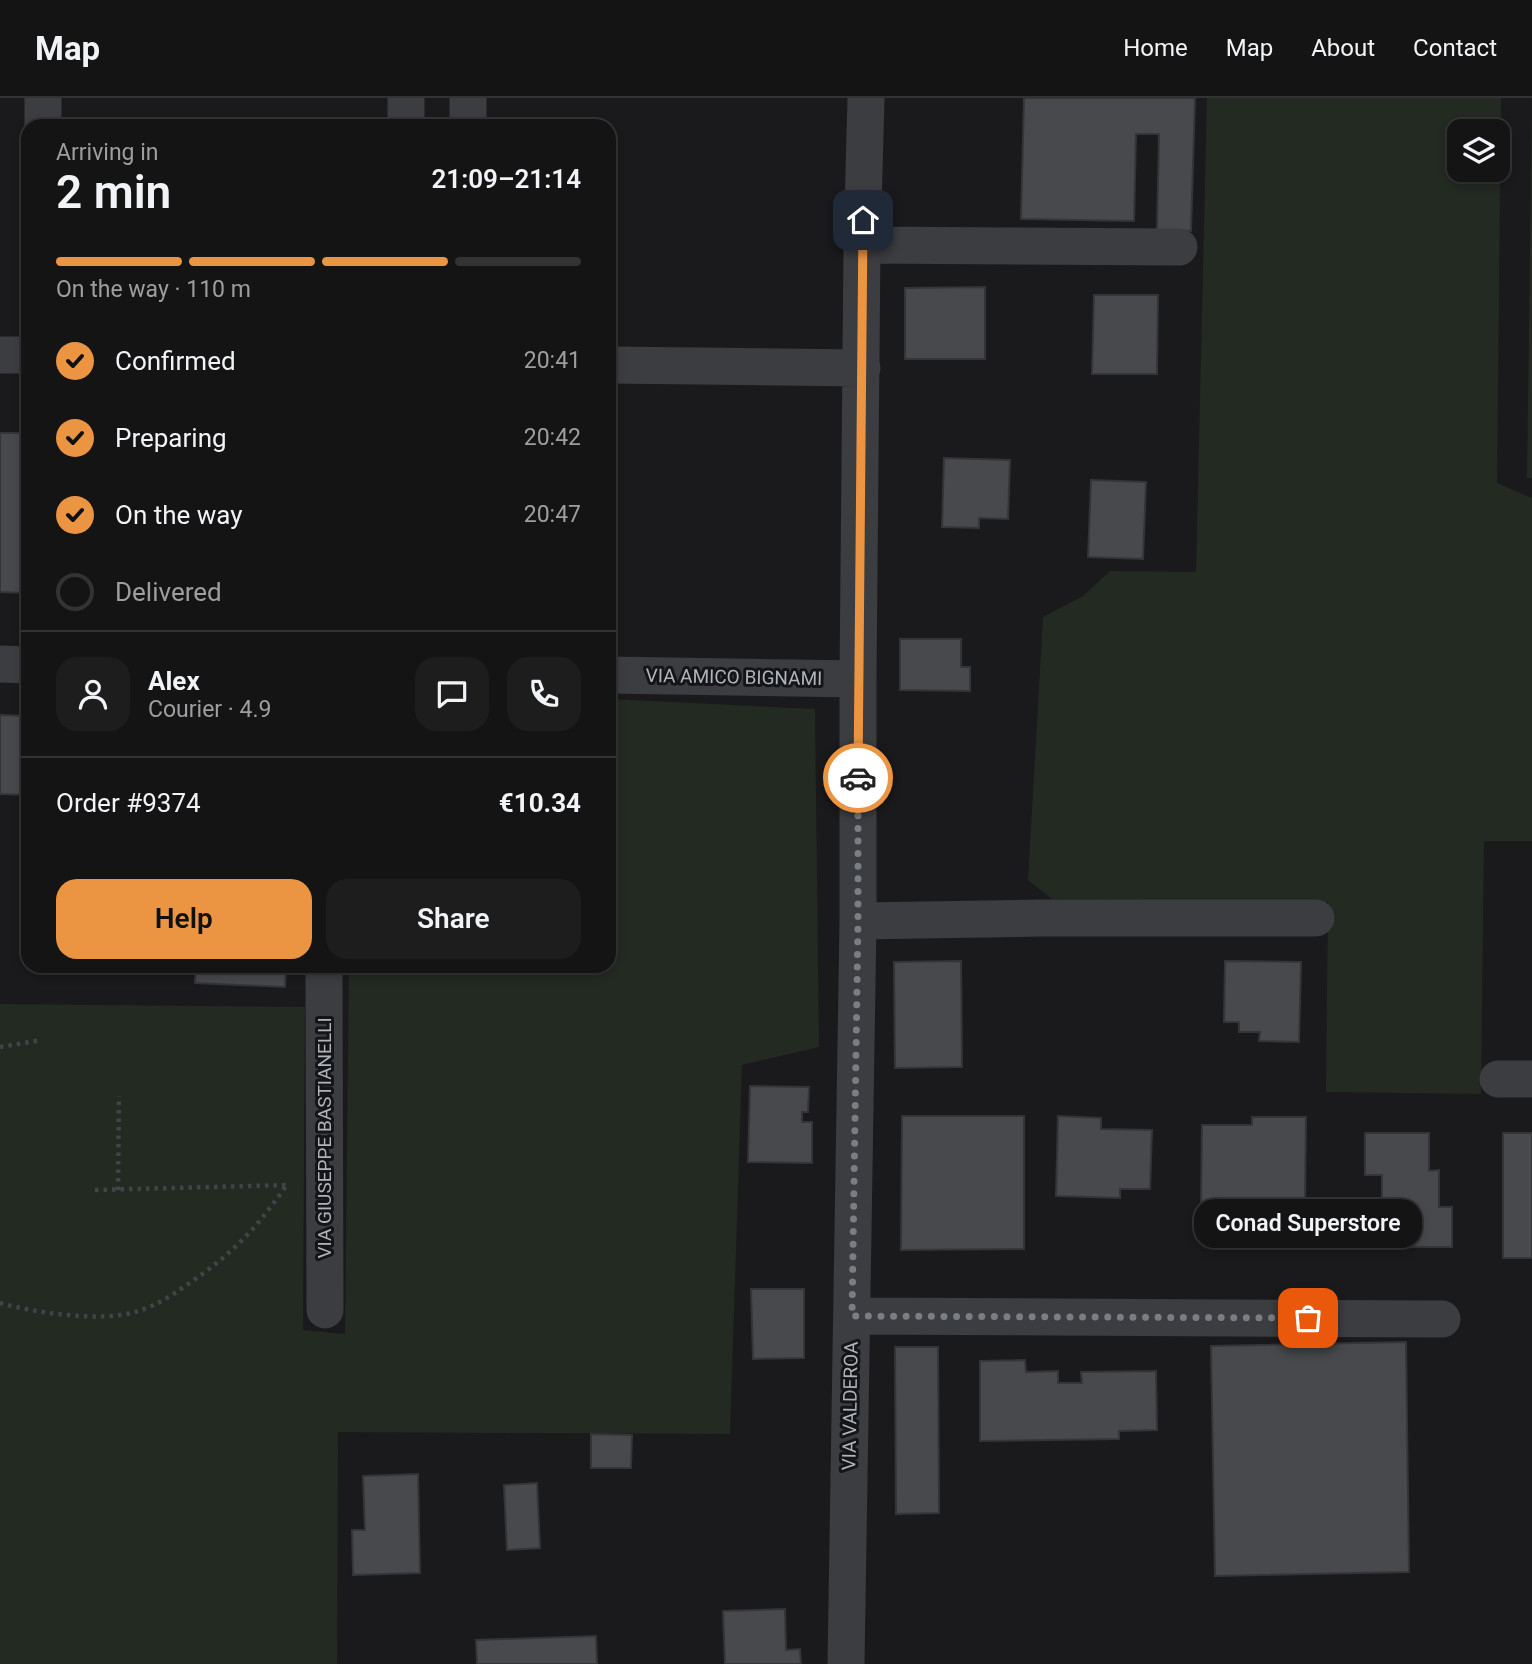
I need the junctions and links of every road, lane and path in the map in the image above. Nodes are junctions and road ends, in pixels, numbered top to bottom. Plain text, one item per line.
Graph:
1 (43, 98) edge
2 (406, 98) edge
3 (468, 98) edge
4 (866, 98) edge
5 (43, 119) edge
6 (406, 119) edge
7 (467, 119) edge
8 (862, 245) junction
9 (1179, 247) dead end
10 (0, 355) edge
11 (21, 355) edge
12 (616, 365) edge
13 (862, 368) junction
14 (0, 664) edge
15 (21, 665) edge
16 (616, 675) edge
17 (858, 679) junction
18 (1316, 918) dead end
19 (858, 921) junction
20 (324, 973) edge
21 (42, 1040) dead end
22 (0, 1047) edge
23 (119, 1096) dead end
24 (324, 1184) junction
25 (288, 1185) junction
26 (118, 1190) junction
27 (95, 1191) dead end
28 (0, 1303) edge
29 (325, 1310) dead end
30 (852, 1316) junction
31 (1442, 1319) dead end
32 (846, 1664) edge

1 - 5 street
2 - 6 street
3 - 7 street
4 - 8 street, VIA VALDEROA
8 - 9 street
8 - 13 street, VIA VALDEROA
10 - 11 street
12 - 13 street
13 - 17 street, VIA VALDEROA
14 - 15 street
16 - 17 street, VIA AMICO BIGNAMI
17 - 19 street, VIA VALDEROA
18 - 19 street
19 - 30 street, VIA VALDEROA
20 - 24 street, VIA GIUSEPPE BASTIANELLI
21 - 22 path
23 - 26 path
24 - 25 path
24 - 29 street, VIA GIUSEPPE BASTIANELLI
25 - 26 path
25 - 28 path
26 - 27 path
30 - 31 street
30 - 32 street, VIA VALDEROA

